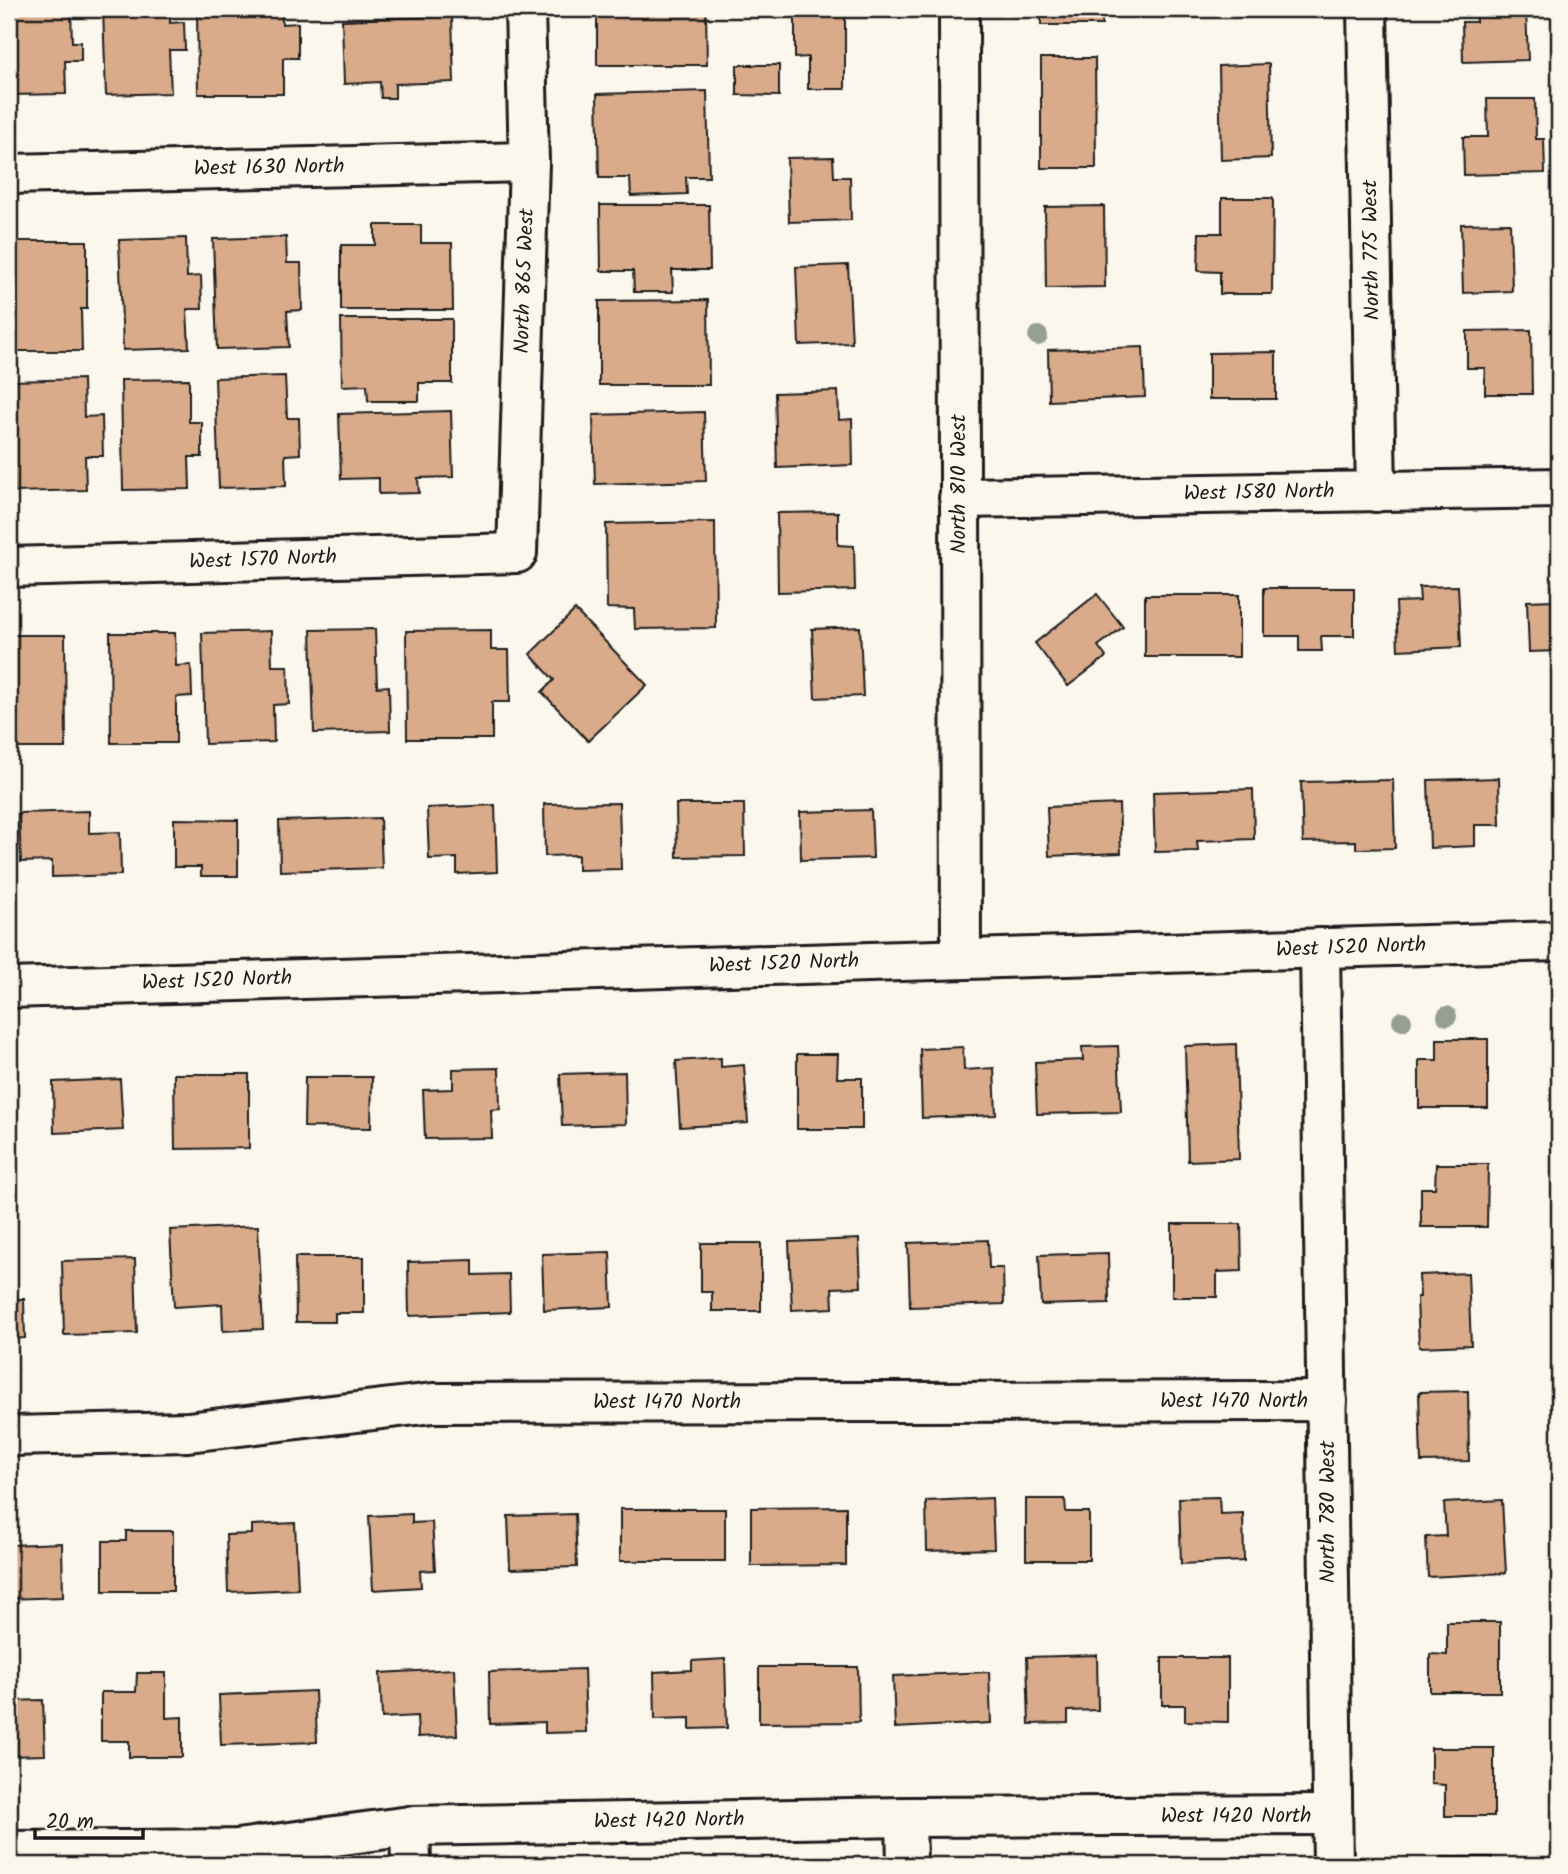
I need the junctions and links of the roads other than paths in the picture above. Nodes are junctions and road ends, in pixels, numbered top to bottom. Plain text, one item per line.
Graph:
1 (525, 9) edge
2 (959, 9) edge
3 (1367, 9) edge
4 (529, 162) junction
5 (9, 174) edge
6 (1559, 488) edge
7 (1376, 492) junction
8 (959, 498) junction
9 (517, 553) joint
10 (9, 566) edge
11 (1559, 942) edge
12 (1320, 948) junction
13 (961, 959) junction
14 (9, 988) edge
15 (1328, 1401) junction
16 (9, 1436) edge
17 (1331, 1815) junction
18 (906, 1817) junction
19 (410, 1826) junction
20 (9, 1851) edge
21 (411, 1865) edge
22 (907, 1865) edge
23 (1333, 1865) edge

1 - 4 street, North 865 West
2 - 8 street, North 810 West
3 - 7 street, North 775 West
4 - 5 street, West 1630 North
4 - 9 street, North 865 West
6 - 7 street, West 1580 North
7 - 8 street, West 1580 North
8 - 13 street, North 810 West
9 - 10 street, West 1570 North
11 - 12 street, West 1520 North
12 - 13 street, West 1520 North
12 - 15 street, North 780 West
13 - 14 street, West 1520 North
15 - 16 street, West 1470 North
15 - 17 street, North 780 West
17 - 18 street, West 1420 North
17 - 23 street, North 780 West
18 - 19 street, West 1420 North
18 - 22 street
19 - 20 street, West 1420 North
19 - 21 street

